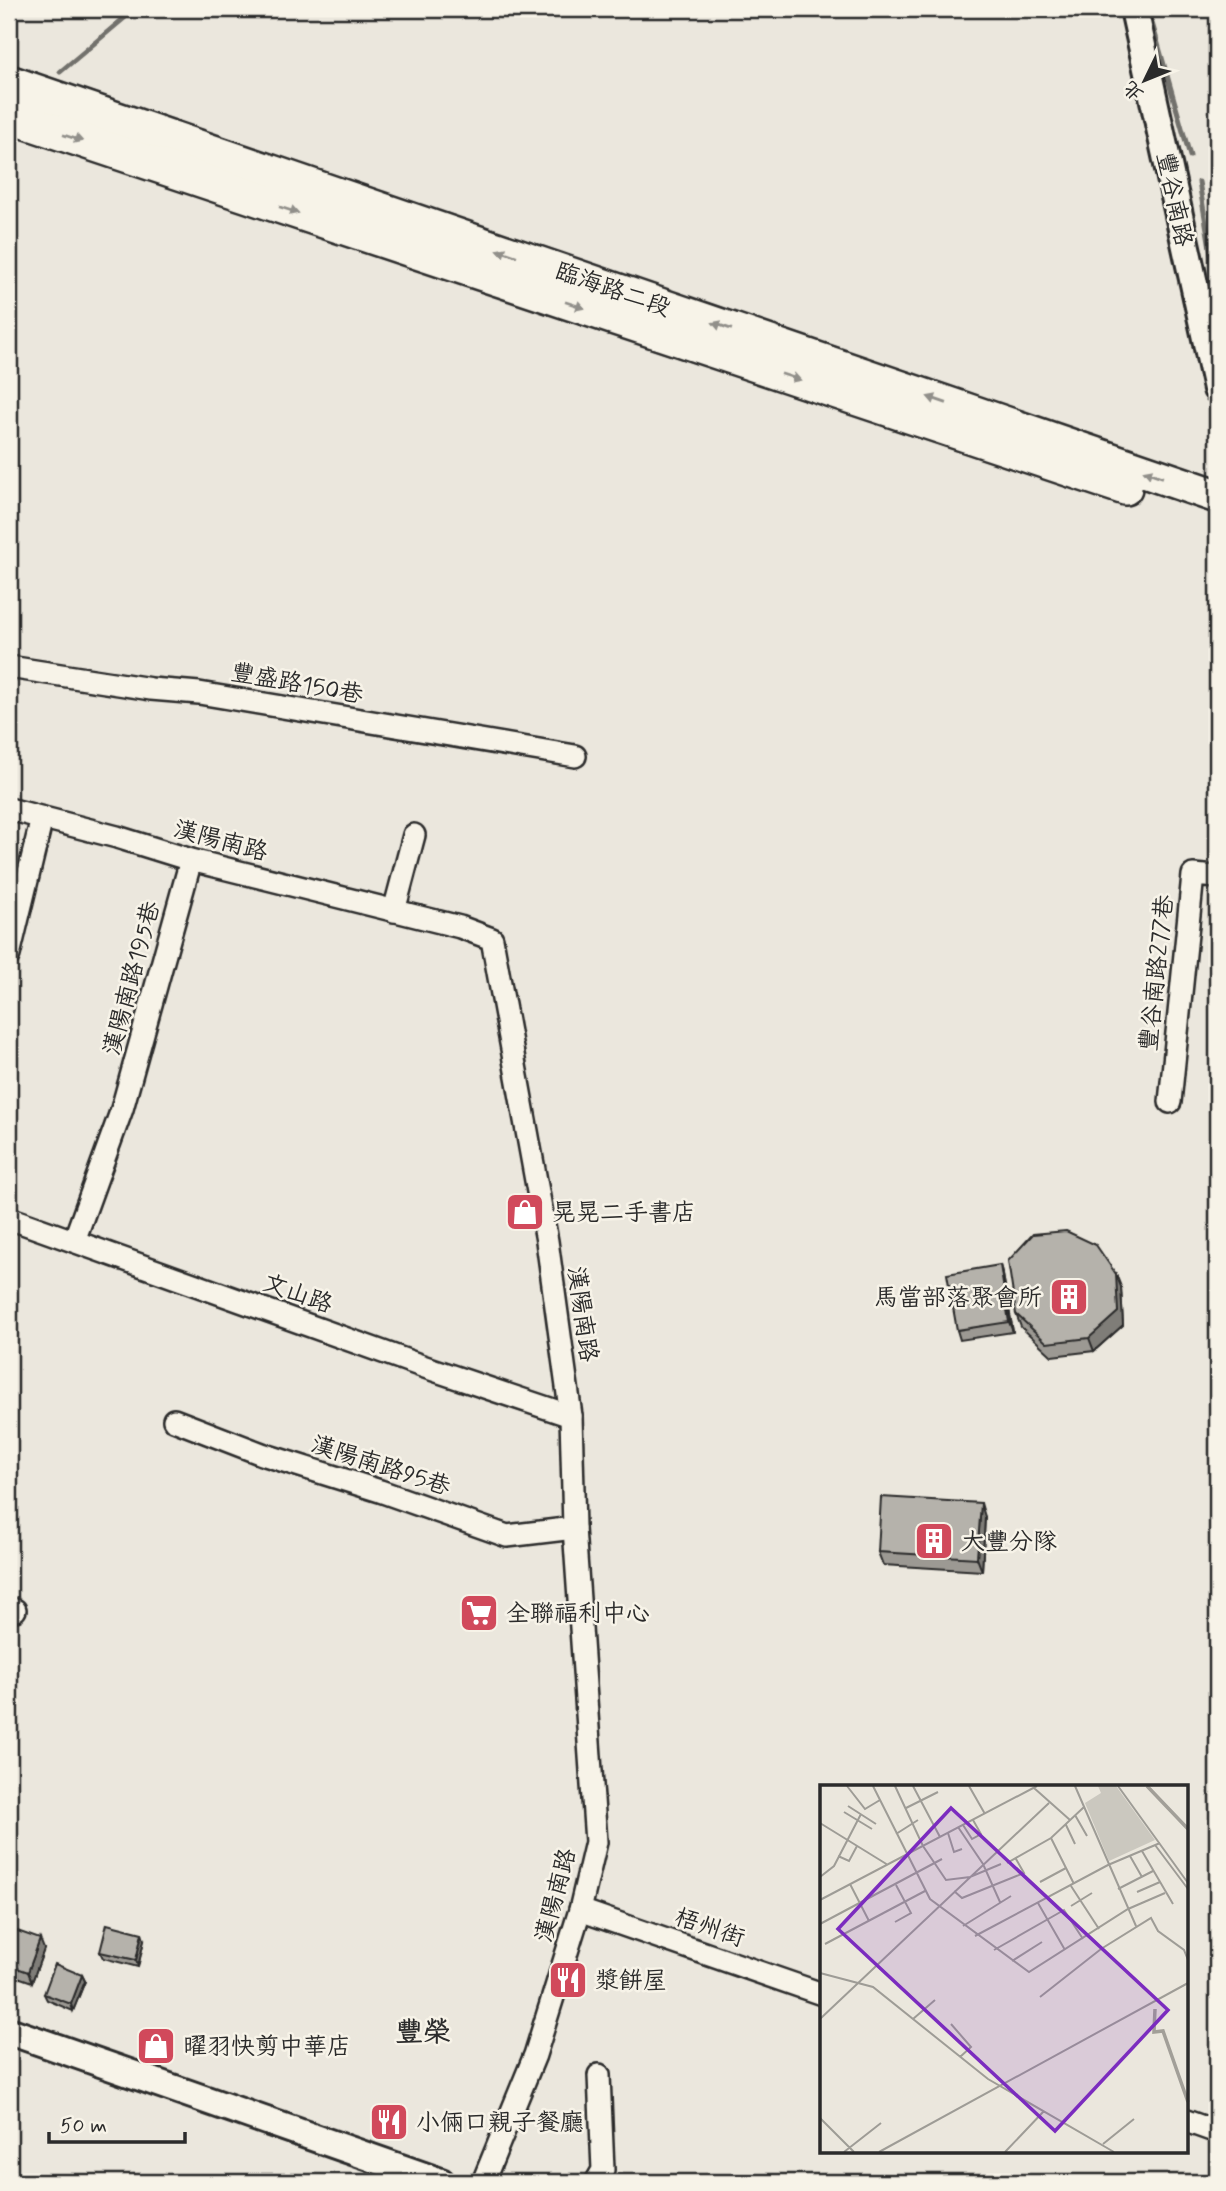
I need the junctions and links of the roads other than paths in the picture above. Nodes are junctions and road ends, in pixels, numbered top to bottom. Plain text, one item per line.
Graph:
1 (1134, 9) edge
2 (9, 82) edge
3 (9, 116) edge
4 (1217, 389) edge
5 (1217, 496) edge
6 (1217, 519) edge
7 (9, 667) edge
8 (575, 756) dead end
9 (9, 808) edge
10 (41, 818) junction
11 (414, 835) dead end
12 (191, 860) junction
13 (1217, 877) edge
14 (394, 911) junction
15 (9, 955) edge
16 (1170, 1102) dead end
17 (9, 1218) edge
18 (74, 1241) junction
19 (571, 1416) junction
20 (174, 1420) dead end
21 (574, 1528) junction
22 (580, 1910) junction
23 (820, 1993) edge
24 (9, 2031) edge
25 (599, 2075) dead end
26 (1188, 2122) edge
27 (1217, 2132) edge
28 (441, 2182) edge
29 (483, 2182) edge
30 (596, 2182) edge

1 - 4 street, 豐谷南路
5 -> 2 main road, 臨海路二段
3 -> 6 main road, 臨海路二段
7 - 8 street, 豐盛路150巷
9 - 10 street, 漢陽南路
10 - 12 street, 漢陽南路
10 - 15 street
11 - 14 street
12 - 14 street, 漢陽南路
12 - 18 street, 漢陽南路195巷
13 - 16 street, 豐谷南路277巷
14 - 19 street, 漢陽南路
17 - 18 street, 文山路
18 - 19 street, 文山路
19 - 21 street, 漢陽南路
20 - 21 street, 漢陽南路95巷
21 - 22 street, 漢陽南路
22 - 23 street, 梧州街
22 - 29 street, 漢陽南路
24 - 28 street
25 - 30 street
26 - 27 street

